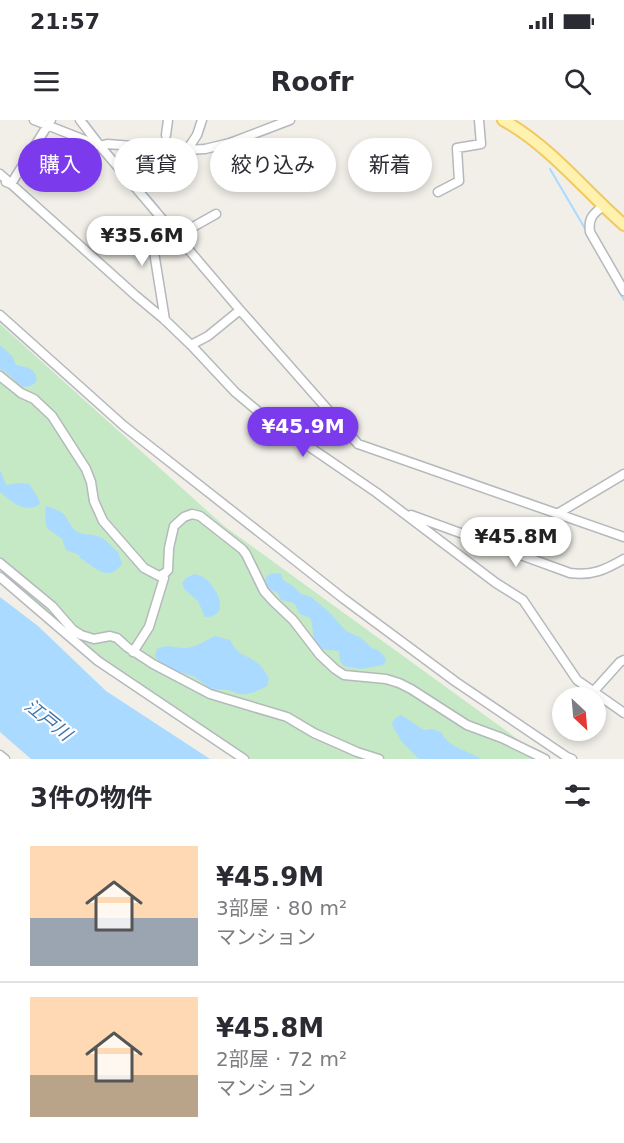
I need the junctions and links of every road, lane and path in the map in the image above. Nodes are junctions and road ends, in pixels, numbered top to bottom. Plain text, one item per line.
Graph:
1 (34, 120) edge
2 (80, 120) edge
3 (168, 120) edge
4 (202, 120) edge
5 (290, 120) edge
6 (479, 120) edge
7 (503, 120) edge
8 (50, 122) edge
9 (166, 135) dead end
10 (83, 138) edge
11 (94, 138) edge
12 (195, 138) edge
13 (102, 148) edge
14 (198, 149) edge
15 (0, 174) edge
16 (0, 180) edge
17 (11, 184) junction
18 (438, 192) dead end
19 (603, 206) junction
20 (216, 214) dead end
21 (624, 225) edge
22 (176, 235) junction
23 (624, 291) edge
24 (240, 310) junction
25 (0, 315) edge
26 (165, 320) junction
27 (191, 345) junction
28 (0, 376) edge
29 (624, 474) edge
30 (557, 513) junction
31 (404, 514) junction
32 (624, 537) edge
33 (624, 559) edge
34 (0, 563) edge
35 (163, 575) junction
36 (0, 577) edge
37 (91, 639) junction
38 (84, 649) junction
39 (134, 652) junction
40 (624, 660) edge
41 (586, 687) edge
42 (598, 687) edge
43 (606, 701) edge
44 (624, 713) edge
45 (0, 755) edge
46 (4, 759) edge
47 (244, 759) edge
48 (379, 759) edge
49 (545, 759) edge
50 (572, 759) edge

1 - 8 street
2 - 11 street
3 - 9 street
4 - 12 street
5 - 14 street
6 - 18 street
7 - 19 main road
8 - 10 street
8 - 17 street
13 - 22 street
15 - 17 street
16 - 17 street
17 - 26 street
19 - 21 main road
19 - 23 street
20 - 22 street
22 - 24 street
22 - 26 street
24 - 27 street
24 - 30 street
25 - 50 street
26 - 27 street
27 - 31 street
28 - 35 street
29 - 30 street
30 - 32 street
31 - 33 street
31 - 41 street
34 - 37 street
35 - 39 street
35 - 49 street
36 - 38 street
37 - 38 street
37 - 39 street
38 - 47 street
39 - 48 street
40 - 42 street
43 - 44 street
45 - 46 street

